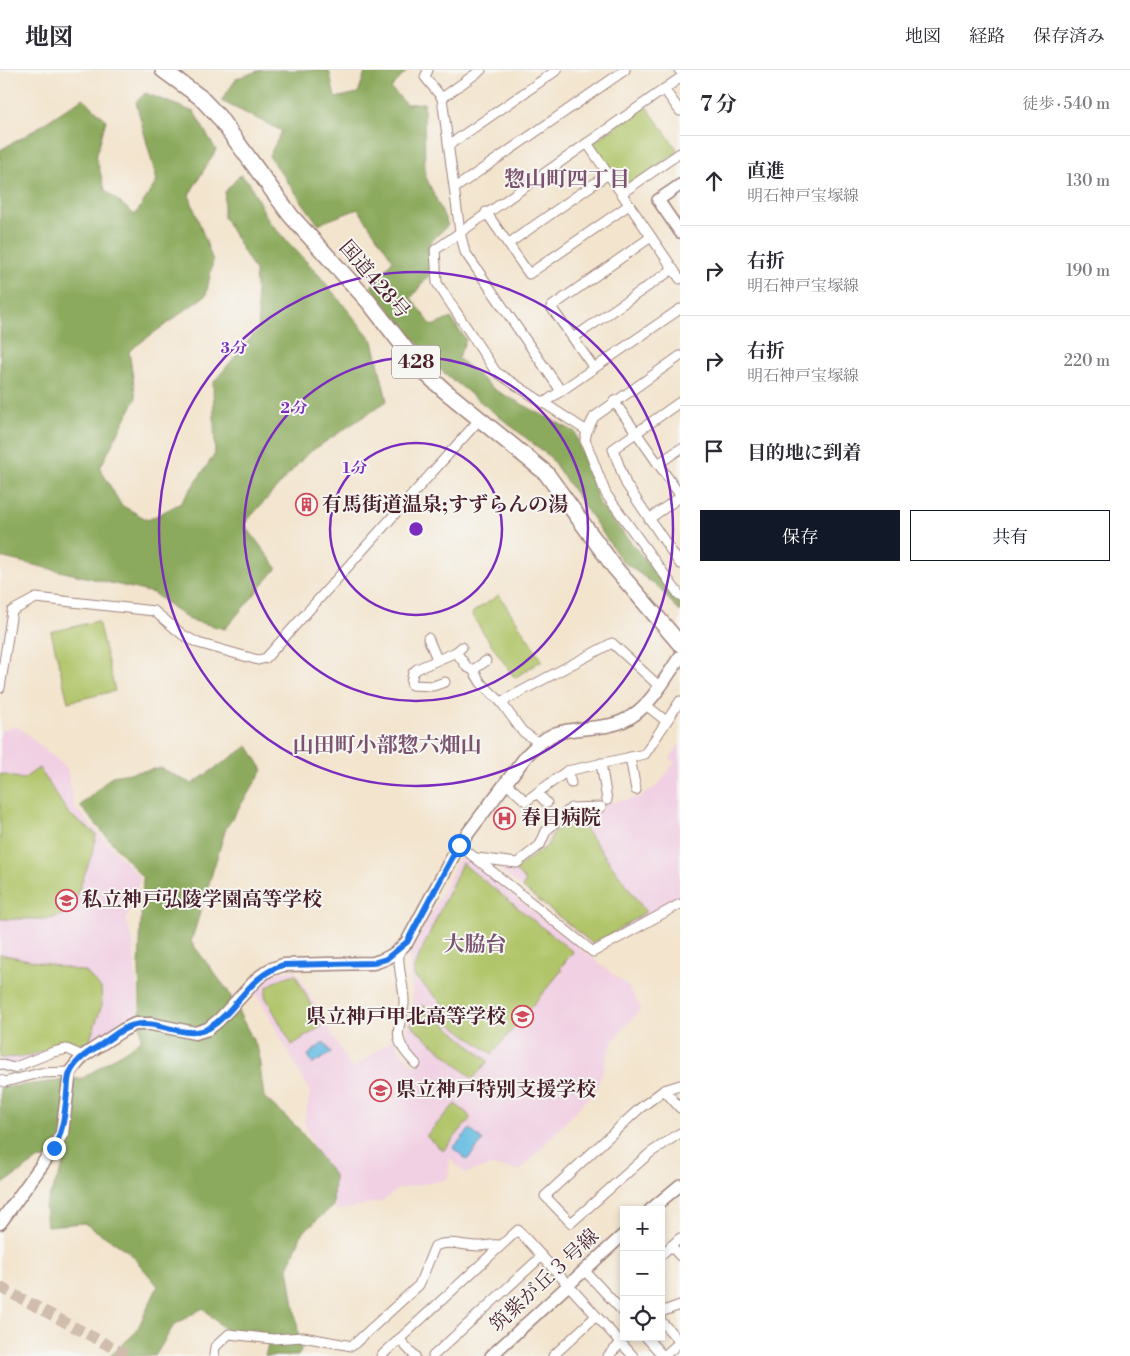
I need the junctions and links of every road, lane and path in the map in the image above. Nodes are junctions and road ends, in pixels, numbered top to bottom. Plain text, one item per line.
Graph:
1 (163, 70) edge
2 (428, 70) edge
3 (481, 70) edge
4 (557, 70) edge
5 (625, 70) edge
6 (680, 78) edge
7 (664, 89) junction
8 (442, 98) junction
9 (680, 111) edge
10 (587, 142) junction
11 (448, 145) junction
12 (680, 153) edge
13 (608, 174) junction
14 (680, 185) edge
15 (455, 188) junction
16 (622, 193) junction
17 (629, 205) junction
18 (486, 212) junction
19 (460, 232) junction
20 (680, 232) edge
21 (651, 237) junction
22 (508, 244) junction
23 (673, 269) junction
24 (680, 279) edge
25 (680, 309) edge
26 (573, 338) junction
27 (680, 356) edge
28 (594, 368) junction
29 (561, 391) junction
30 (614, 401) junction
31 (545, 402) junction
32 (680, 402) edge
33 (480, 419) junction
34 (586, 431) junction
35 (636, 432) junction
36 (680, 449) edge
37 (658, 464) junction
38 (680, 496) edge
39 (650, 519) junction
40 (680, 564) edge
41 (680, 596) edge
42 (428, 638) dead end
43 (680, 644) edge
44 (680, 657) edge
45 (437, 659) junction
46 (486, 661) dead end
47 (474, 670) junction
48 (445, 682) dead end
49 (659, 686) junction
50 (0, 688) edge
51 (680, 701) edge
52 (501, 702) junction
53 (646, 705) junction
54 (666, 722) junction
55 (539, 743) junction
56 (630, 757) junction
57 (601, 763) junction
58 (567, 771) junction
59 (504, 782) junction
60 (571, 783) dead end
61 (636, 790) dead end
62 (537, 793) junction
63 (547, 803) dead end
64 (459, 845) junction
65 (475, 858) junction
66 (680, 904) edge
67 (399, 951) junction
68 (83, 1056) junction
69 (0, 1064) edge
70 (416, 1064) dead end
71 (70, 1072) junction
72 (0, 1080) edge
73 (680, 1085) edge
74 (664, 1090) junction
75 (680, 1108) edge
76 (680, 1133) edge
77 (680, 1185) edge
78 (655, 1206) edge
79 (0, 1223) edge
80 (620, 1238) edge
81 (680, 1238) edge
82 (499, 1245) junction
83 (671, 1246) junction
84 (665, 1252) edge
85 (542, 1256) junction
86 (680, 1256) edge
87 (584, 1270) junction
88 (568, 1284) junction
89 (680, 1305) edge
90 (620, 1309) edge
91 (665, 1311) edge
92 (596, 1316) junction
93 (665, 1325) edge
94 (399, 1339) junction
95 (650, 1341) edge
96 (680, 1342) edge
97 (621, 1343) junction
98 (214, 1356) edge
99 (381, 1356) edge
100 (415, 1356) edge
101 (433, 1356) edge
102 (491, 1356) edge
103 (553, 1356) edge
104 (608, 1356) edge
105 (633, 1356) edge
106 (664, 1356) edge

1 - 33 highway, 国道428号 / 428
2 - 8 street
3 - 8 street
4 - 11 street
5 - 15 street
6 - 7 street
7 - 9 street
7 - 10 street
8 - 11 street
10 - 13 street
10 - 18 street
11 - 15 street
12 - 16 street
13 - 16 street
13 - 22 street
14 - 20 street
15 - 19 street
16 - 17 street
17 - 21 street
17 - 22 street
18 - 19 street
18 - 22 street
19 - 29 street
19 - 31 street
21 - 23 street
21 - 26 street
23 - 24 street
23 - 26 street
25 - 28 street
26 - 28 street
27 - 30 street
28 - 29 street
29 - 31 street
30 - 34 street
30 - 35 street
31 - 34 street
32 - 35 street
33 - 43 highway, 国道428号 / 428
33 - 50 street
34 - 41 street
35 - 37 street
35 - 39 street
36 - 37 street
37 - 38 street
38 - 39 street
39 - 40 street
42 - 45 street
44 - 49 main road
45 - 47 street
45 - 48 street
46 - 47 street
47 - 52 street
49 - 52 street
49 - 53 main road
51 - 54 street
52 - 55 street
53 - 54 street
53 - 55 main road
54 - 56 street
55 - 59 main road
56 - 57 street
56 - 61 street
57 - 58 street
57 - 65 street
58 - 60 street
58 - 62 street
59 - 62 street
59 - 64 main road
62 - 63 street
64 - 65 street
64 - 67 main road
65 - 66 street
67 - 68 main road
67 - 70 street
68 - 69 street
68 - 71 main road
71 - 72 street
71 - 79 main road
73 - 74 street
74 - 75 street
74 - 76 street
77 - 78 street
80 - 87 street, 筑紫が丘３号線
81 - 83 street
82 - 85 street
82 - 94 street
82 - 98 street
83 - 84 street
83 - 86 street
85 - 88 street
85 - 101 street
87 - 88 street, 筑紫が丘３号線
87 - 90 street
88 - 92 street
88 - 102 street, 筑紫が丘３号線
89 - 91 street
92 - 97 street
92 - 103 street
93 - 96 street
94 - 99 street
94 - 100 street
95 - 106 street
96 - 106 street
97 - 104 street
97 - 105 street

